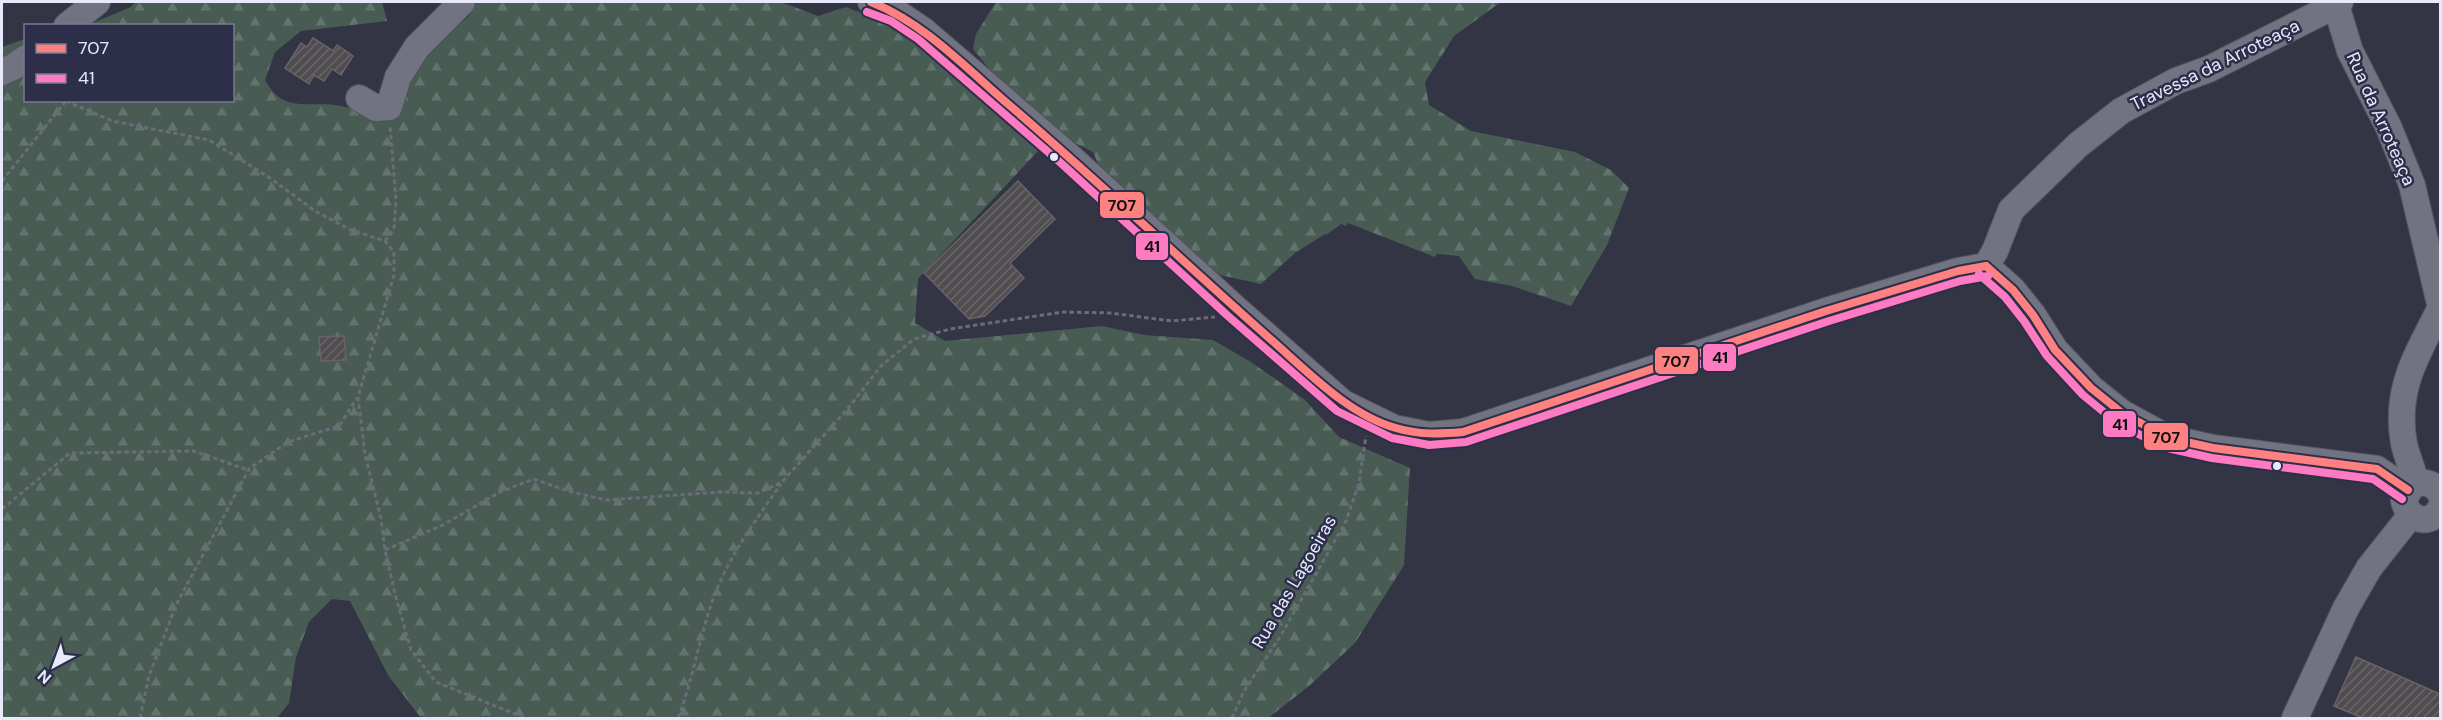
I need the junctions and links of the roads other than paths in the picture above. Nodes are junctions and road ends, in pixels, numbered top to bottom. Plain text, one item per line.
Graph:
1 (97, 2) edge
2 (462, 2) edge
3 (871, 2) edge
4 (2338, 4) edge
5 (69, 24) edge
6 (24, 59) edge
7 (2, 72) edge
8 (359, 98) dead end
9 (1986, 266) junction
10 (2440, 304) edge
11 (2440, 309) edge
12 (2430, 501) edge
13 (2295, 718) edge

1 - 5 street
2 - 8 street
3 - 9 street
4 - 9 street, Travessa da Arroteaça
4 - 10 street, Rua da Arroteaça
6 - 7 street
9 - 12 street
11 - 12 street
12 - 13 street

